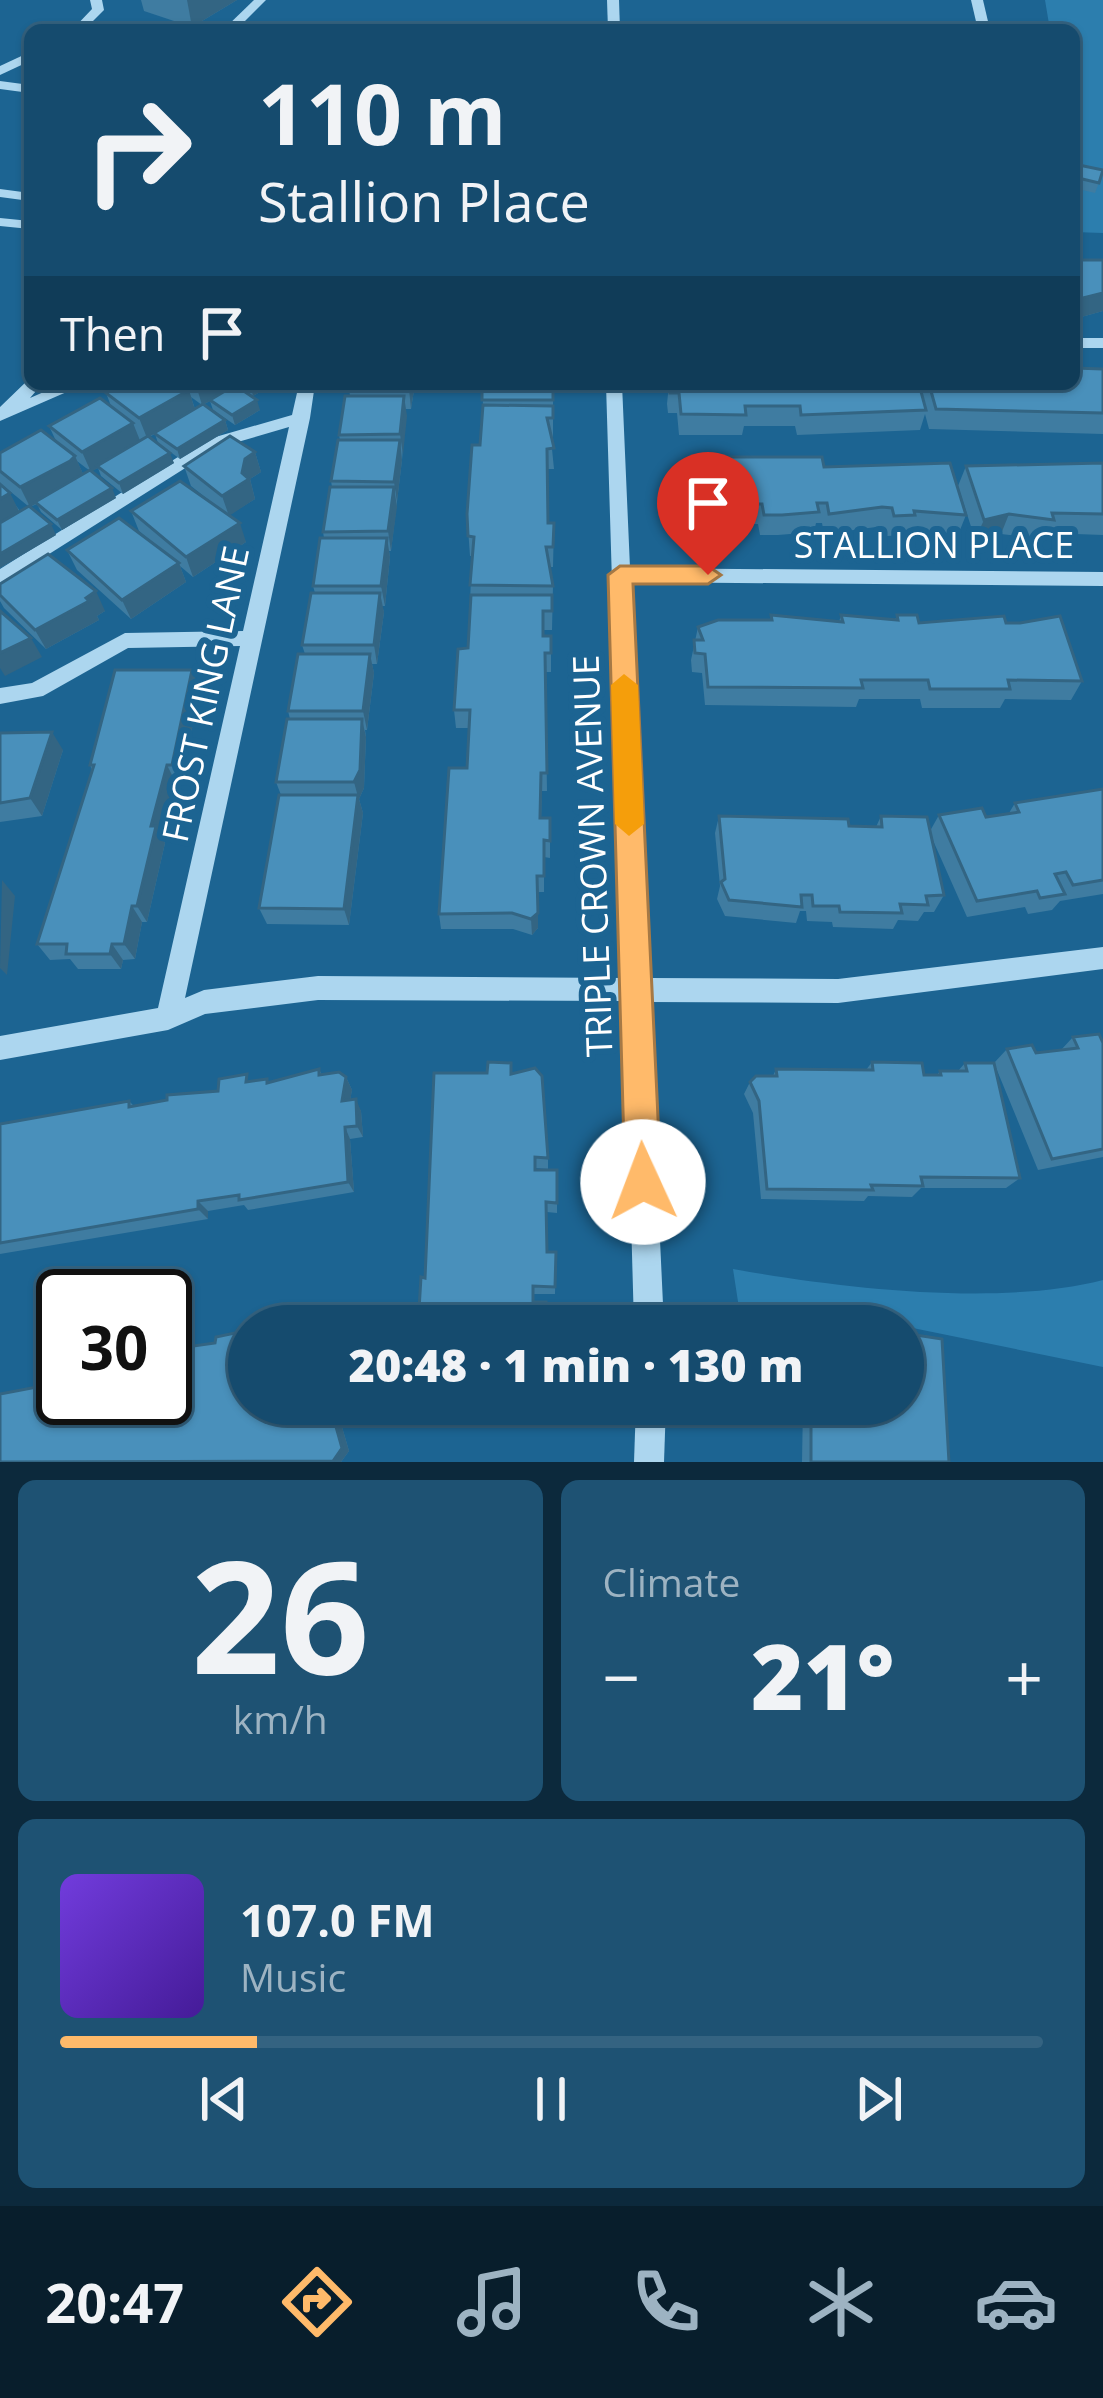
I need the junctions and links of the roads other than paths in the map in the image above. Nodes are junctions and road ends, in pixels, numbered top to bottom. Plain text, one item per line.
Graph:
1 (260, 0) edge
2 (236, 24) edge
3 (28, 390) edge
4 (63, 390) edge
5 (307, 390) edge
6 (614, 390) edge
7 (0, 416) edge
8 (302, 418) junction
9 (620, 575) junction
10 (0, 578) edge
11 (1103, 579) edge
12 (250, 638) junction
13 (0, 696) edge
14 (1103, 958) edge
15 (635, 991) junction
16 (168, 1018) junction
17 (0, 1048) edge
18 (648, 1305) edge
19 (650, 1425) edge
20 (649, 1462) edge

1 - 2 street
3 - 7 street
4 - 7 street
5 - 8 street, FROST KING LANE
6 - 9 street, TRIPLE CROWN AVENUE
8 - 10 street
8 - 12 street, FROST KING LANE
9 - 11 street, STALLION PLACE
9 - 15 street, TRIPLE CROWN AVENUE
12 - 13 street
12 - 16 street, FROST KING LANE
14 - 15 street
15 - 16 street
15 - 18 street, TRIPLE CROWN AVENUE
16 - 17 street
19 - 20 street

